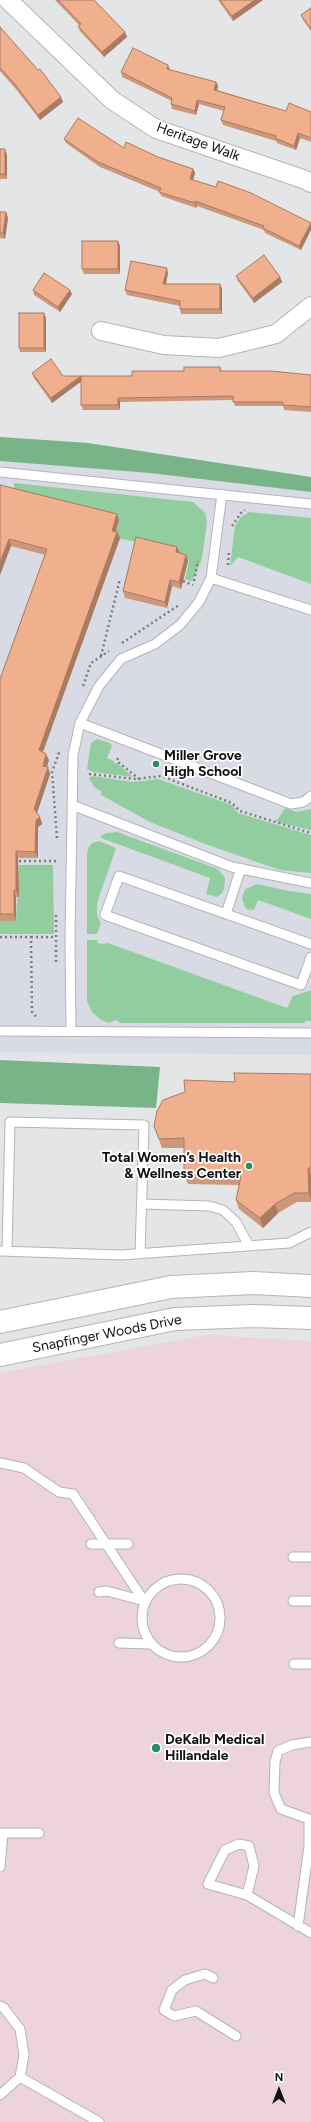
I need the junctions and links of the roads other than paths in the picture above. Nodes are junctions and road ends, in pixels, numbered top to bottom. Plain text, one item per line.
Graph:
1 (8, 0) edge
2 (311, 183) edge
3 (311, 306) edge
4 (101, 331) dead end
5 (0, 472) edge
6 (222, 494) junction
7 (311, 504) edge
8 (211, 578) junction
9 (311, 610) edge
10 (80, 723) junction
11 (311, 796) edge
12 (72, 805) junction
13 (241, 868) junction
14 (311, 883) edge
15 (226, 914) junction
16 (311, 944) edge
17 (311, 957) edge
18 (0, 1031) edge
19 (71, 1031) junction
20 (311, 1033) edge
21 (142, 1204) junction
22 (311, 1232) edge
23 (249, 1246) junction
24 (3, 1251) edge
25 (140, 1253) junction
26 (311, 1286) edge
27 (311, 1318) edge
28 (0, 1322) edge
29 (0, 1355) edge
30 (0, 1463) edge
31 (106, 1543) junction
32 (91, 1544) dead end
33 (128, 1544) dead end
34 (293, 1557) dead end
35 (311, 1557) edge
36 (99, 1592) dead end
37 (144, 1601) junction
38 (293, 1601) dead end
39 (311, 1601) edge
40 (119, 1643) dead end
41 (150, 1644) junction
42 (294, 1664) dead end
43 (311, 1664) edge
44 (311, 1742) edge
45 (1, 1833) edge
46 (38, 1833) dead end
47 (0, 1867) edge
48 (247, 1895) junction
49 (298, 1926) junction
50 (311, 1934) edge
51 (213, 1978) dead end
52 (0, 2006) edge
53 (236, 2036) dead end
54 (20, 2077) junction
55 (0, 2096) edge
56 (99, 2122) edge

1 - 2 street, Heritage Walk
3 - 4 street
5 - 6 lane
6 - 7 lane
6 - 8 lane
8 - 9 lane
8 - 10 lane
10 - 11 lane
10 - 12 lane
12 - 13 lane
12 - 19 lane
13 - 14 lane
13 - 15 lane
15 - 16 lane
15 - 17 lane
18 - 19 lane
19 - 20 lane
21 - 23 lane
21 - 24 lane
21 - 25 lane
22 - 23 lane
23 - 25 lane
24 - 25 lane
26 - 28 main road
27 - 29 main road, Snapfinger Woods Drive
30 - 31 lane
31 - 32 lane
31 - 33 lane
31 - 37 lane
34 - 35 lane
36 - 37 lane
37 - 41 lane
37 - 41 lane
38 - 39 lane
40 - 41 lane
42 - 43 lane
44 - 49 lane
45 - 46 lane
45 - 47 lane
48 - 48 lane
48 - 49 lane
49 - 50 lane
51 - 53 lane
52 - 54 lane
54 - 55 lane
54 - 56 lane

